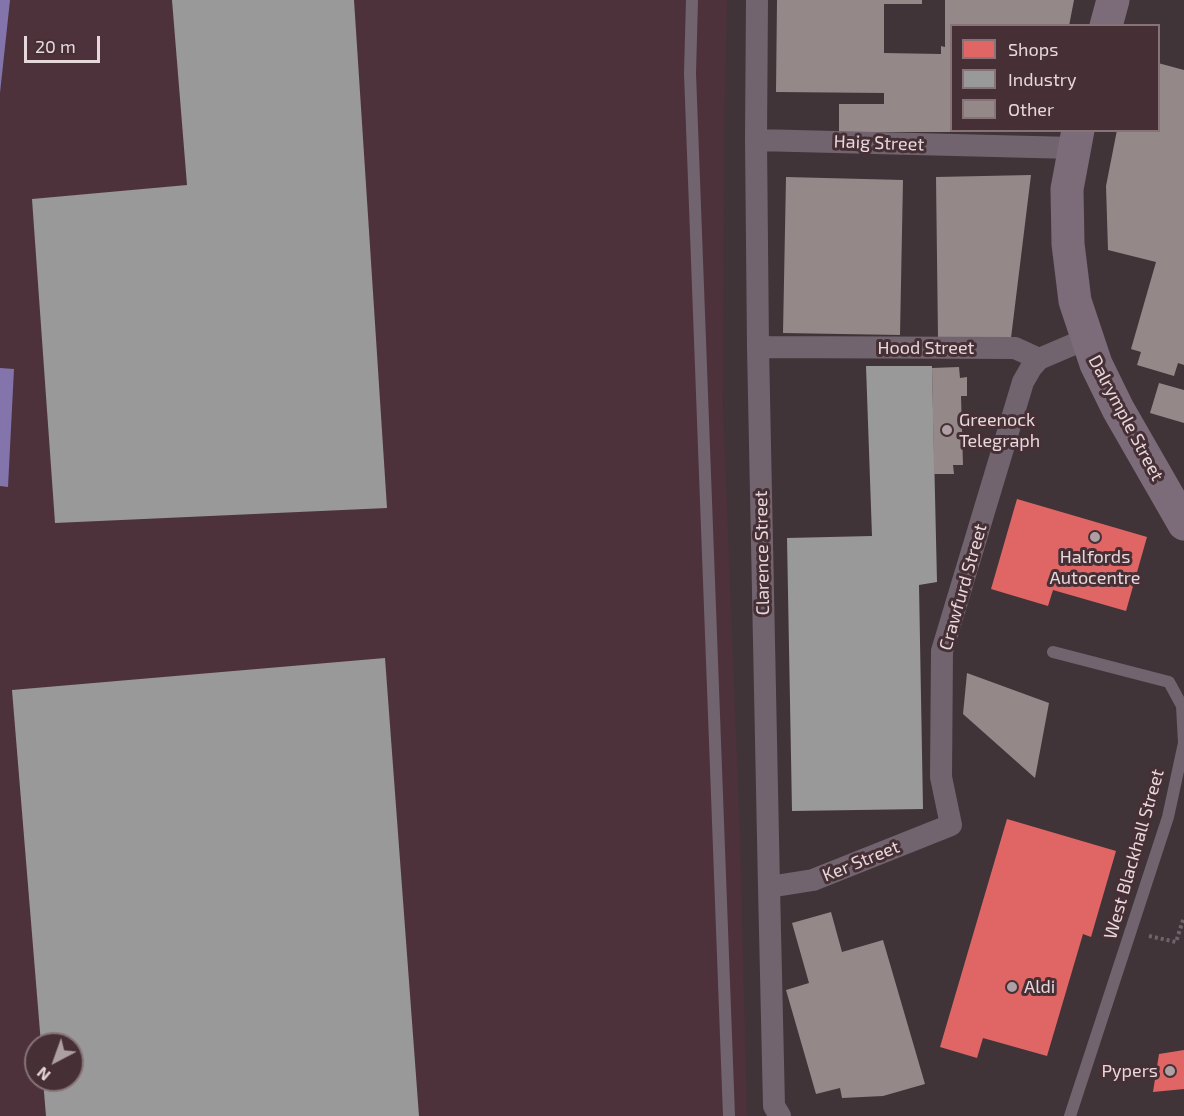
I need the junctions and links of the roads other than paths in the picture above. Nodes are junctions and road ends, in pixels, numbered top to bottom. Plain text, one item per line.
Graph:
1 (692, 0) edge
2 (757, 0) edge
3 (1113, 0) edge
4 (1107, 24) edge
5 (1076, 139) edge
6 (756, 140) junction
7 (1086, 339) junction
8 (758, 347) junction
9 (1039, 359) junction
10 (1184, 524) edge
11 (1053, 652) dead end
12 (951, 825) joint
13 (769, 887) junction
14 (777, 1111) edge
15 (729, 1116) edge
16 (1070, 1116) edge

1 - 15 lane
2 - 6 street, Clarence Street
3 - 4 main road
5 - 6 street, Haig Street
5 - 7 main road, Dalrymple Street
6 - 8 street, Clarence Street
7 - 9 street
7 - 10 main road, Dalrymple Street
8 - 9 street, Hood Street
8 - 13 street, Clarence Street
9 - 12 street, Crawfurd Street
11 - 16 lane, West Blackhall Street
12 - 13 street, Ker Street
13 - 14 street, Clarence Street

